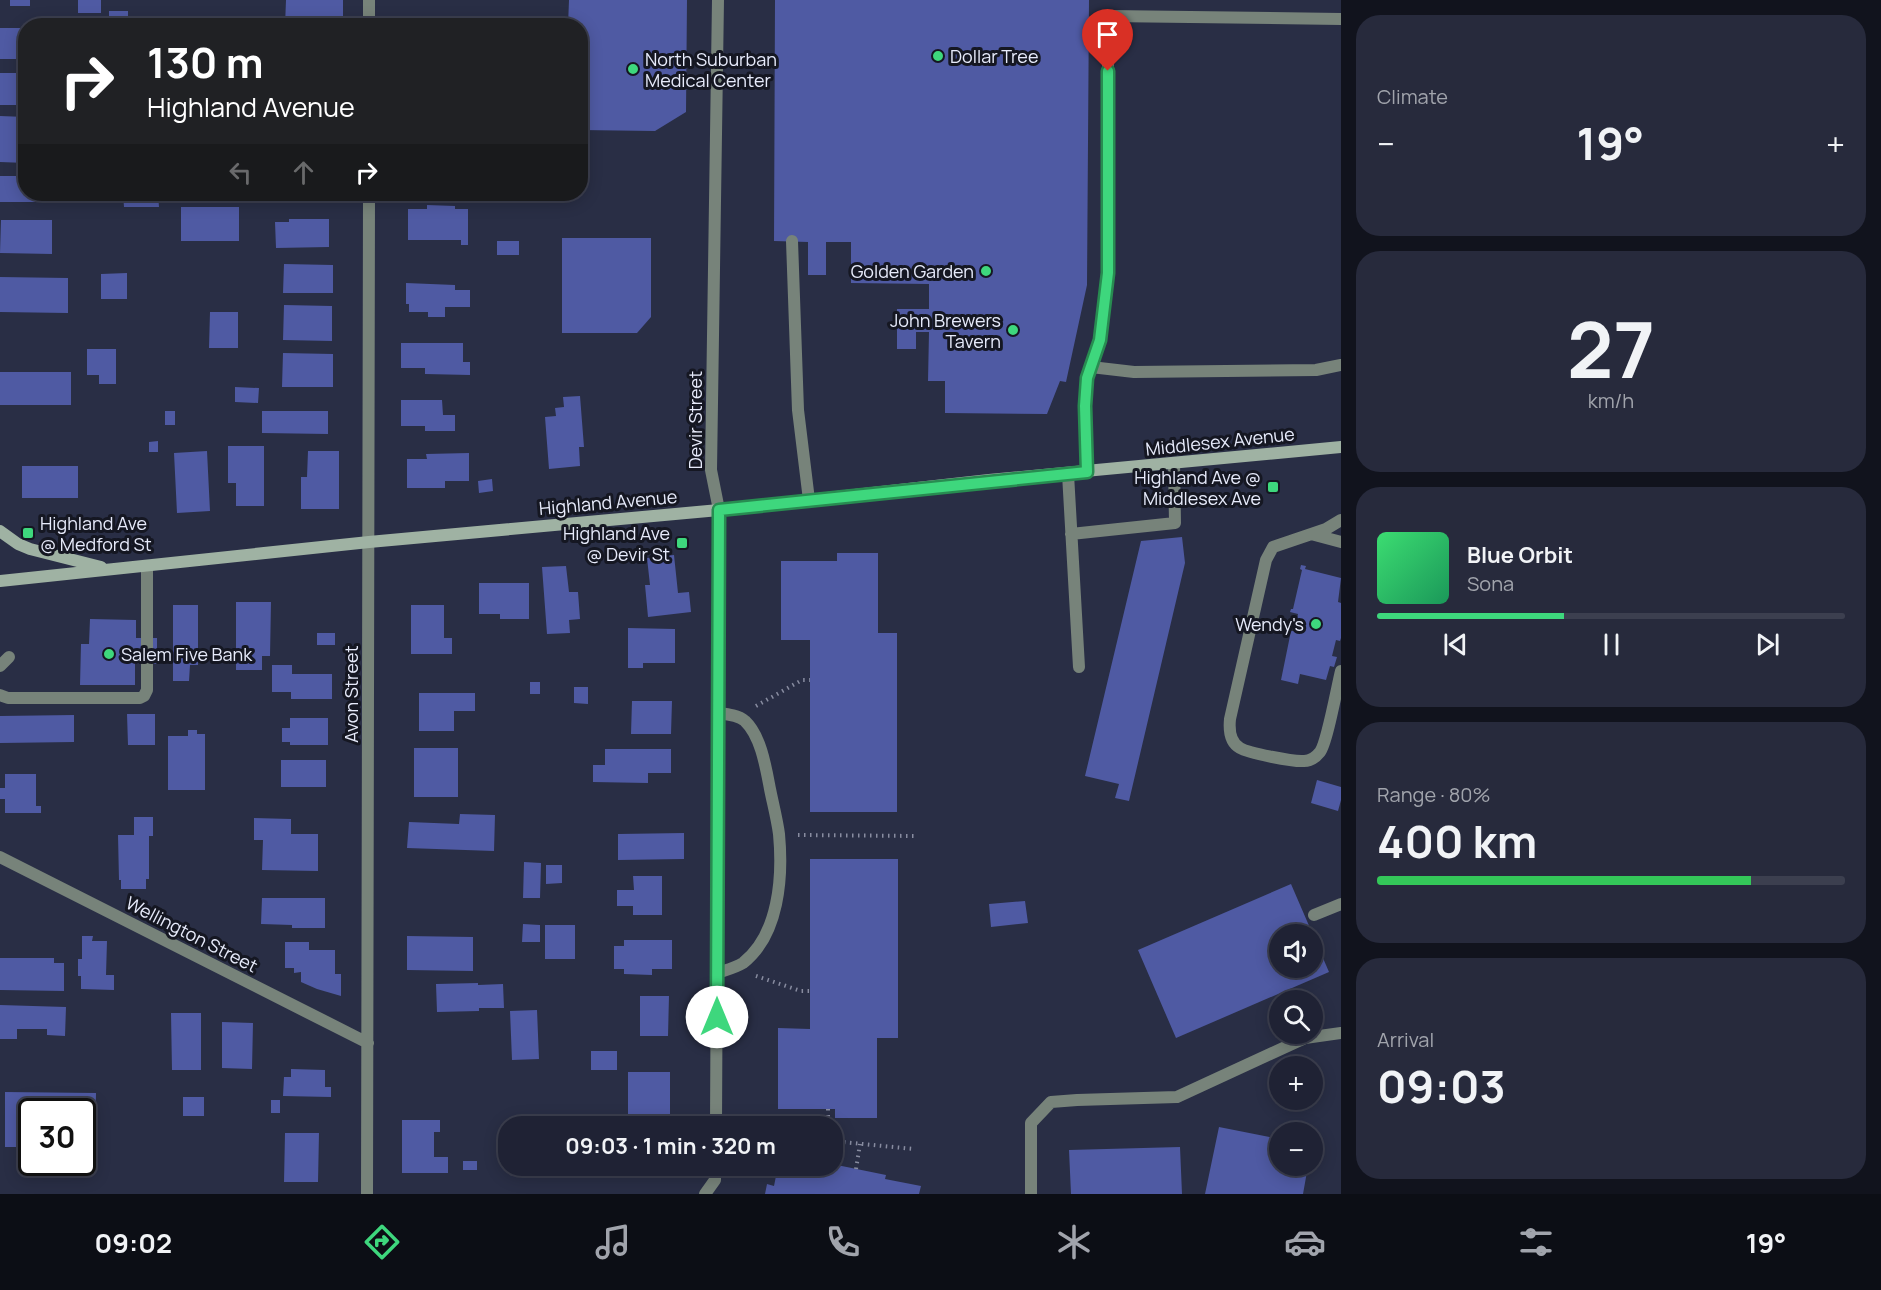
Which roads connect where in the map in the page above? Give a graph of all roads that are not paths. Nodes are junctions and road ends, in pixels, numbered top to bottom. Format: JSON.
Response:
{"nodes":[{"id":1,"x":369,"y":0,"type":"edge"},
{"id":2,"x":718,"y":0,"type":"edge"},
{"id":3,"x":369,"y":18,"type":"edge"},
{"id":4,"x":1341,"y":19,"type":"edge"},
{"id":5,"x":369,"y":201,"type":"edge"},
{"id":6,"x":792,"y":241,"type":"dead end"},
{"id":7,"x":1341,"y":365,"type":"edge"},
{"id":8,"x":1091,"y":367,"type":"junction"},
{"id":9,"x":1341,"y":447,"type":"edge"},
{"id":10,"x":1174,"y":463,"type":"junction"},
{"id":11,"x":1103,"y":470,"type":"joint"},
{"id":12,"x":1087,"y":472,"type":"junction"},
{"id":13,"x":1068,"y":474,"type":"junction"},
{"id":14,"x":809,"y":500,"type":"junction"},
{"id":15,"x":719,"y":510,"type":"junction"},
{"id":16,"x":1341,"y":520,"type":"edge"},
{"id":17,"x":0,"y":531,"type":"edge"},
{"id":18,"x":1310,"y":533,"type":"junction"},
{"id":19,"x":1071,"y":534,"type":"junction"},
{"id":20,"x":369,"y":542,"type":"junction"},
{"id":21,"x":1341,"y":542,"type":"edge"},
{"id":22,"x":147,"y":567,"type":"junction"},
{"id":23,"x":117,"y":569,"type":"junction"},
{"id":24,"x":0,"y":581,"type":"edge"},
{"id":25,"x":9,"y":657,"type":"dead end"},
{"id":26,"x":0,"y":666,"type":"edge"},
{"id":27,"x":1078,"y":667,"type":"dead end"},
{"id":28,"x":1341,"y":671,"type":"edge"},
{"id":29,"x":0,"y":694,"type":"edge"},
{"id":30,"x":718,"y":713,"type":"junction"},
{"id":31,"x":0,"y":857,"type":"edge"},
{"id":32,"x":1341,"y":904,"type":"edge"},
{"id":33,"x":1314,"y":915,"type":"dead end"},
{"id":34,"x":717,"y":973,"type":"junction"},
{"id":35,"x":1341,"y":1033,"type":"edge"},
{"id":36,"x":368,"y":1043,"type":"junction"},
{"id":37,"x":716,"y":1116,"type":"edge"},
{"id":38,"x":715,"y":1176,"type":"edge"},
{"id":39,"x":367,"y":1194,"type":"edge"},
{"id":40,"x":705,"y":1194,"type":"edge"},
{"id":41,"x":1031,"y":1194,"type":"edge"}],
"edges":[{"from":1,"to":3,"type":"street"},
{"from":2,"to":15,"type":"street","name":"Devir Street"},
{"from":4,"to":8,"type":"street"},
{"from":5,"to":20,"type":"street","name":"Avon Street"},
{"from":6,"to":14,"type":"street"},
{"from":7,"to":8,"type":"street"},
{"from":8,"to":12,"type":"street"},
{"from":9,"to":10,"type":"main road","name":"Middlesex Avenue"},
{"from":10,"to":11,"type":"main road","name":"Middlesex Avenue"},
{"from":10,"to":19,"type":"street"},
{"from":11,"to":12,"type":"main road","name":"Highland Avenue"},
{"from":12,"to":13,"type":"main road","name":"Highland Avenue"},
{"from":13,"to":14,"type":"main road","name":"Highland Avenue"},
{"from":13,"to":19,"type":"street"},
{"from":14,"to":15,"type":"main road","name":"Highland Avenue"},
{"from":15,"to":20,"type":"main road","name":"Highland Avenue"},
{"from":15,"to":30,"type":"street","name":"Devir Street"},
{"from":16,"to":18,"type":"street"},
{"from":17,"to":23,"type":"main road","name":"Highland Avenue"},
{"from":18,"to":21,"type":"street"},
{"from":18,"to":28,"type":"street"},
{"from":19,"to":27,"type":"street"},
{"from":20,"to":22,"type":"main road","name":"Highland Avenue"},
{"from":20,"to":36,"type":"street","name":"Avon Street"},
{"from":22,"to":23,"type":"main road","name":"Highland Avenue"},
{"from":22,"to":29,"type":"street"},
{"from":23,"to":24,"type":"main road","name":"Highland Avenue"},
{"from":25,"to":26,"type":"street"},
{"from":30,"to":34,"type":"street","name":"Devir Street"},
{"from":30,"to":34,"type":"street"},
{"from":31,"to":36,"type":"street","name":"Wellington Street"},
{"from":32,"to":33,"type":"street"},
{"from":34,"to":37,"type":"street","name":"Devir Street"},
{"from":35,"to":41,"type":"street"},
{"from":36,"to":39,"type":"street","name":"Avon Street"},
{"from":38,"to":40,"type":"street"}]}
